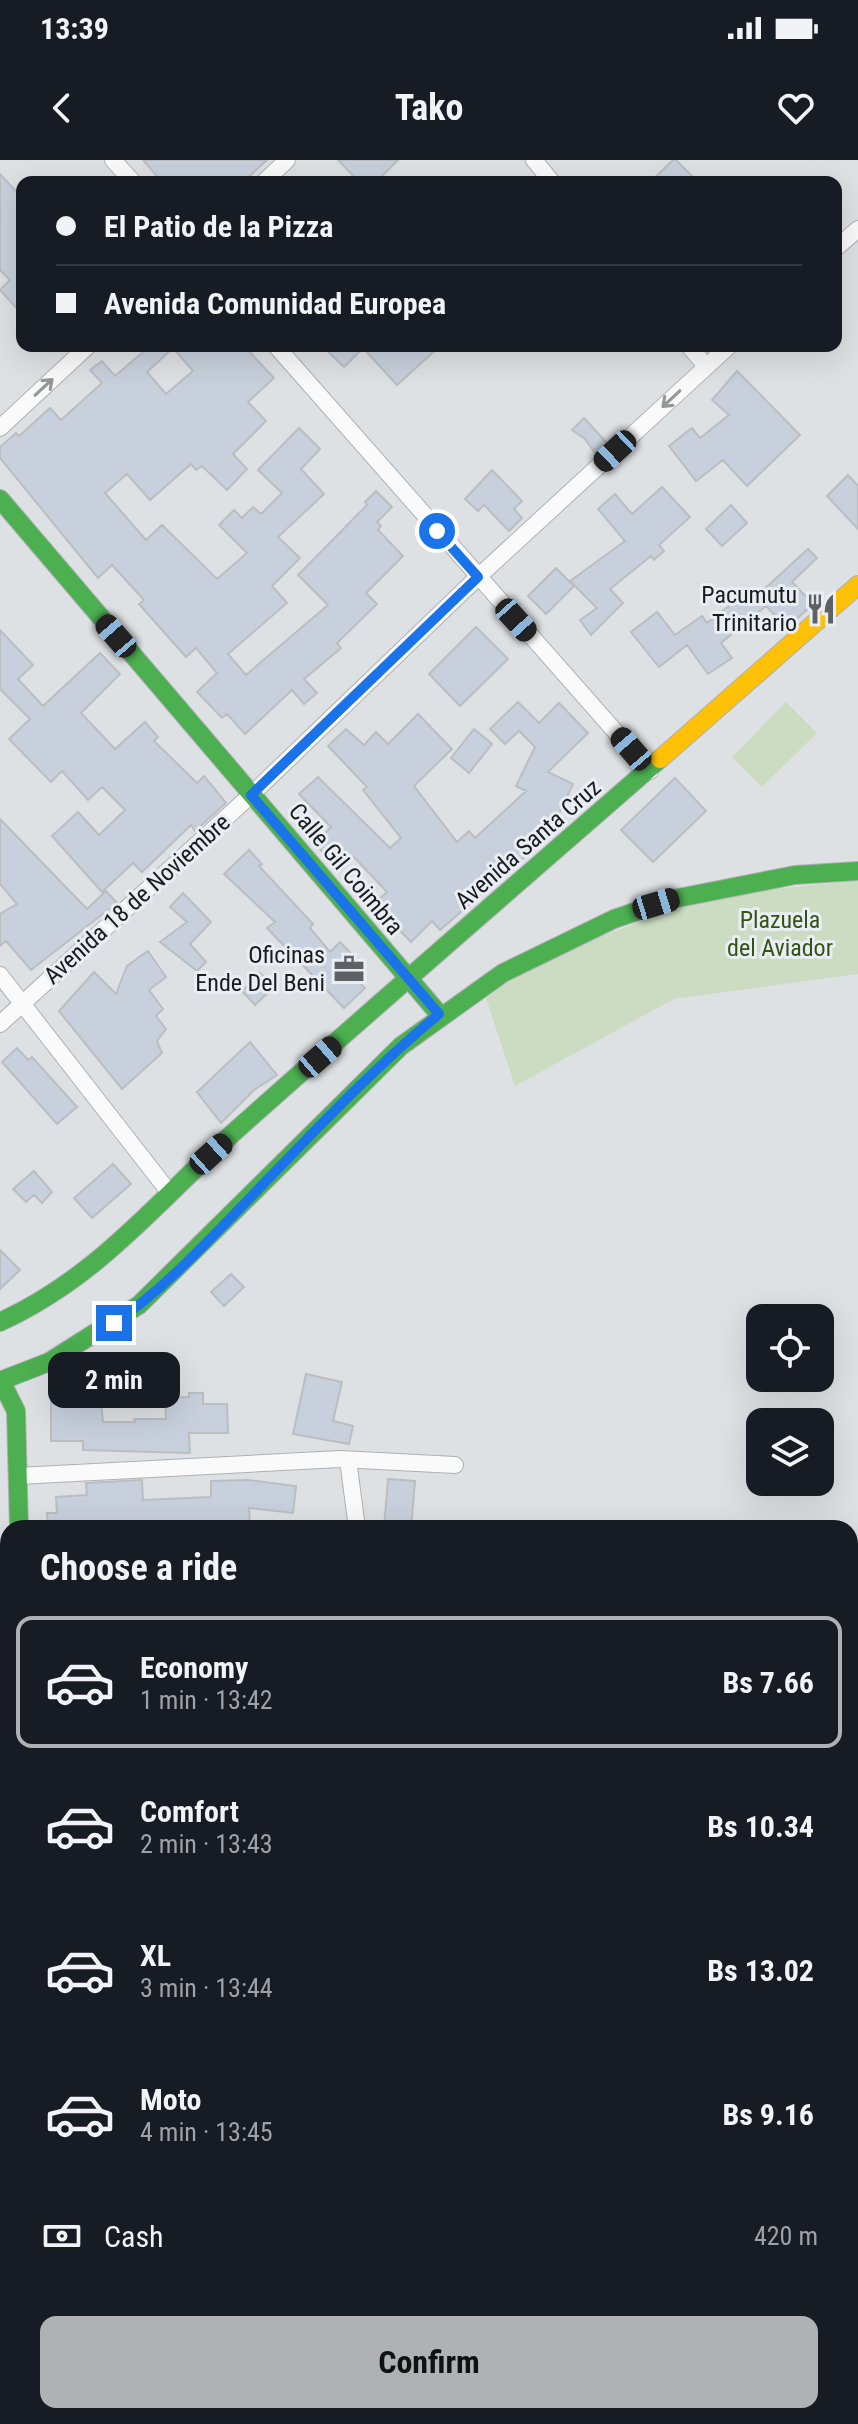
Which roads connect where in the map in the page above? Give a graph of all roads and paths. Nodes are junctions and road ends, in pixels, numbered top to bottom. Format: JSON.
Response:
{"nodes":[{"id":1,"x":113,"y":160,"type":"edge"},
{"id":2,"x":287,"y":160,"type":"edge"},
{"id":3,"x":534,"y":160,"type":"edge"},
{"id":4,"x":128,"y":176,"type":"edge"},
{"id":5,"x":270,"y":176,"type":"edge"},
{"id":6,"x":547,"y":176,"type":"edge"},
{"id":7,"x":858,"y":229,"type":"edge"},
{"id":8,"x":842,"y":243,"type":"edge"},
{"id":9,"x":82,"y":352,"type":"edge"},
{"id":10,"x":281,"y":352,"type":"edge"},
{"id":11,"x":694,"y":352,"type":"edge"},
{"id":12,"x":722,"y":352,"type":"edge"},
{"id":13,"x":706,"y":366,"type":"junction"},
{"id":14,"x":0,"y":428,"type":"edge"},
{"id":15,"x":0,"y":499,"type":"edge"},
{"id":16,"x":478,"y":577,"type":"junction"},
{"id":17,"x":858,"y":585,"type":"edge"},
{"id":18,"x":650,"y":771,"type":"junction"},
{"id":19,"x":251,"y":795,"type":"junction"},
{"id":20,"x":858,"y":871,"type":"edge"},
{"id":21,"x":0,"y":975,"type":"edge"},
{"id":22,"x":408,"y":979,"type":"junction"},
{"id":23,"x":23,"y":1003,"type":"junction"},
{"id":24,"x":439,"y":1014,"type":"junction"},
{"id":25,"x":0,"y":1024,"type":"edge"},
{"id":26,"x":169,"y":1192,"type":"junction"},
{"id":27,"x":0,"y":1322,"type":"edge"},
{"id":28,"x":0,"y":1381,"type":"edge"},
{"id":29,"x":6,"y":1406,"type":"edge"},
{"id":30,"x":348,"y":1460,"type":"junction"},
{"id":31,"x":455,"y":1465,"type":"dead end"},
{"id":32,"x":18,"y":1476,"type":"junction"},
{"id":33,"x":19,"y":1520,"type":"edge"},
{"id":34,"x":356,"y":1520,"type":"edge"}],
"edges":[{"from":1,"to":4,"type":"street"},
{"from":2,"to":5,"type":"street"},
{"from":3,"to":6,"type":"street"},
{"from":7,"to":8,"type":"street"},
{"from":14,"to":9,"type":"street","one_way":true},
{"from":10,"to":16,"type":"street"},
{"from":11,"to":13,"type":"street"},
{"from":12,"to":13,"type":"street","name":"Avenida 18 de Noviembre"},
{"from":13,"to":16,"type":"street","name":"Avenida 18 de Noviembre","one_way":true},
{"from":15,"to":19,"type":"main road","name":"Calle Gil Coimbra"},
{"from":16,"to":18,"type":"street"},
{"from":16,"to":19,"type":"street","name":"Avenida 18 de Noviembre"},
{"from":17,"to":18,"type":"main road","name":"Avenida Santa Cruz"},
{"from":18,"to":22,"type":"main road","name":"Avenida Santa Cruz"},
{"from":19,"to":22,"type":"main road","name":"Calle Gil Coimbra"},
{"from":19,"to":23,"type":"street","name":"Avenida 18 de Noviembre"},
{"from":20,"to":24,"type":"main road"},
{"from":21,"to":23,"type":"street"},
{"from":22,"to":24,"type":"main road","name":"Calle Gil Coimbra"},
{"from":22,"to":26,"type":"main road","name":"Avenida Santa Cruz"},
{"from":23,"to":25,"type":"street","name":"Avenida 18 de Noviembre"},
{"from":23,"to":26,"type":"street"},
{"from":24,"to":28,"type":"main road"},
{"from":26,"to":27,"type":"main road","name":"Avenida Santa Cruz"},
{"from":28,"to":29,"type":"main road"},
{"from":29,"to":32,"type":"main road"},
{"from":30,"to":31,"type":"street"},
{"from":30,"to":32,"type":"street"},
{"from":30,"to":34,"type":"street"},
{"from":32,"to":33,"type":"main road"}]}
